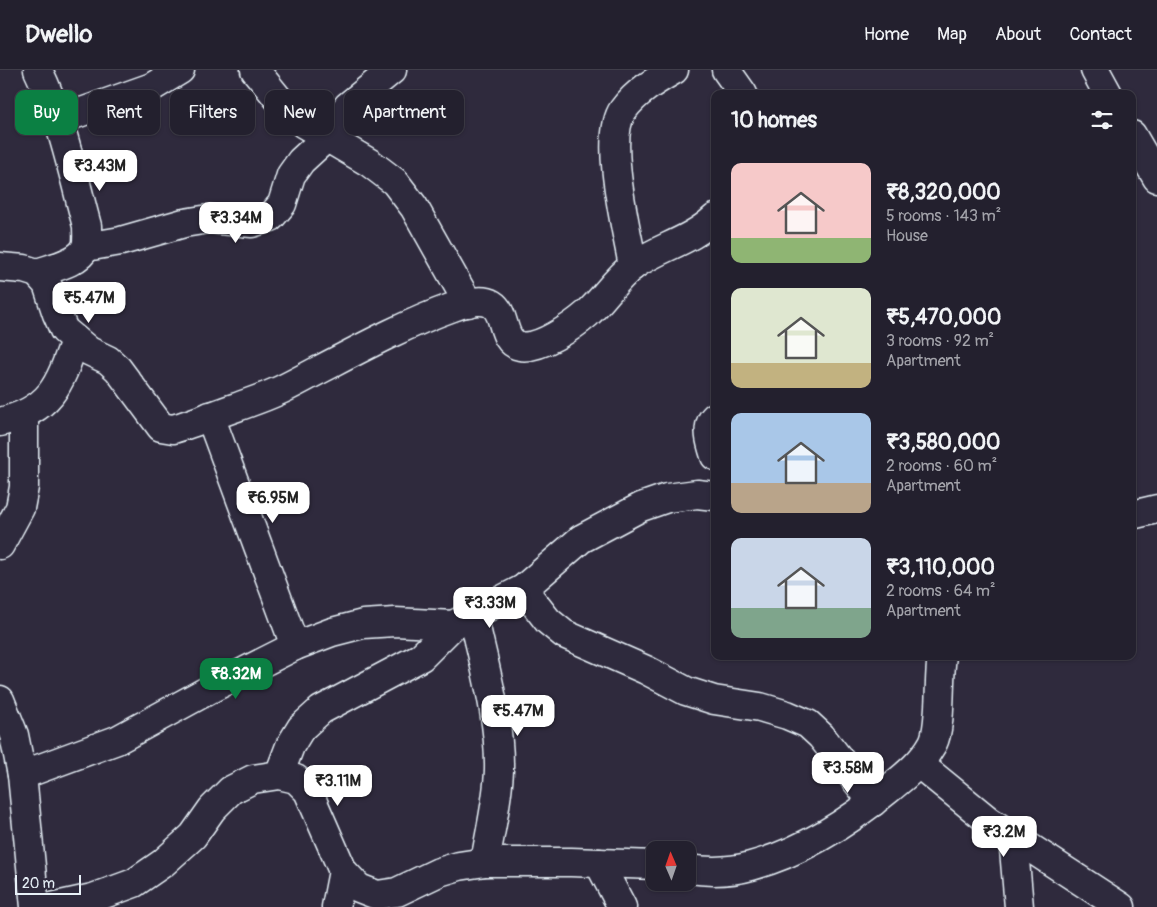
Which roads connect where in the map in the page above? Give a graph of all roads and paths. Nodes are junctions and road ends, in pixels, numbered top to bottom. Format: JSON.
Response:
{"nodes":[{"id":1,"x":38,"y":70,"type":"edge"},
{"id":2,"x":180,"y":70,"type":"edge"},
{"id":3,"x":255,"y":70,"type":"edge"},
{"id":4,"x":392,"y":70,"type":"edge"},
{"id":5,"x":674,"y":70,"type":"edge"},
{"id":6,"x":726,"y":70,"type":"edge"},
{"id":7,"x":1095,"y":70,"type":"edge"},
{"id":8,"x":48,"y":90,"type":"edge"},
{"id":9,"x":739,"y":90,"type":"edge"},
{"id":10,"x":1106,"y":90,"type":"edge"},
{"id":11,"x":78,"y":113,"type":"edge"},
{"id":12,"x":63,"y":135,"type":"edge"},
{"id":13,"x":326,"y":138,"type":"junction"},
{"id":14,"x":1136,"y":143,"type":"edge"},
{"id":15,"x":1150,"y":171,"type":"edge"},
{"id":16,"x":711,"y":221,"type":"edge"},
{"id":17,"x":86,"y":247,"type":"junction"},
{"id":18,"x":633,"y":266,"type":"junction"},
{"id":19,"x":0,"y":267,"type":"edge"},
{"id":20,"x":37,"y":273,"type":"junction"},
{"id":21,"x":468,"y":302,"type":"junction"},
{"id":22,"x":76,"y":340,"type":"junction"},
{"id":23,"x":210,"y":416,"type":"junction"},
{"id":24,"x":12,"y":419,"type":"edge"},
{"id":25,"x":711,"y":426,"type":"edge"},
{"id":26,"x":711,"y":446,"type":"edge"},
{"id":27,"x":711,"y":496,"type":"edge"},
{"id":28,"x":1157,"y":509,"type":"edge"},
{"id":29,"x":1136,"y":513,"type":"edge"},
{"id":30,"x":0,"y":545,"type":"edge"},
{"id":31,"x":523,"y":589,"type":"junction"},
{"id":32,"x":463,"y":620,"type":"junction"},
{"id":33,"x":296,"y":646,"type":"junction"},
{"id":34,"x":942,"y":660,"type":"edge"},
{"id":35,"x":0,"y":700,"type":"edge"},
{"id":36,"x":920,"y":764,"type":"junction"},
{"id":37,"x":22,"y":775,"type":"junction"},
{"id":38,"x":279,"y":775,"type":"junction"},
{"id":39,"x":872,"y":802,"type":"junction"},
{"id":40,"x":1013,"y":838,"type":"junction"},
{"id":41,"x":485,"y":862,"type":"junction"},
{"id":42,"x":599,"y":863,"type":"junction"},
{"id":43,"x":646,"y":865,"type":"edge"},
{"id":44,"x":696,"y":870,"type":"edge"},
{"id":45,"x":343,"y":871,"type":"junction"},
{"id":46,"x":35,"y":907,"type":"edge"},
{"id":47,"x":52,"y":907,"type":"edge"},
{"id":48,"x":336,"y":907,"type":"edge"},
{"id":49,"x":622,"y":907,"type":"edge"},
{"id":50,"x":1019,"y":907,"type":"edge"},
{"id":51,"x":1121,"y":907,"type":"edge"}],
"edges":[{"from":1,"to":8,"type":"street"},
{"from":2,"to":11,"type":"street"},
{"from":3,"to":13,"type":"street"},
{"from":4,"to":13,"type":"street"},
{"from":5,"to":18,"type":"street"},
{"from":6,"to":9,"type":"street"},
{"from":7,"to":10,"type":"street"},
{"from":12,"to":17,"type":"street"},
{"from":13,"to":17,"type":"street"},
{"from":13,"to":21,"type":"street"},
{"from":14,"to":15,"type":"street"},
{"from":16,"to":18,"type":"street"},
{"from":17,"to":20,"type":"street"},
{"from":18,"to":21,"type":"street"},
{"from":19,"to":20,"type":"street"},
{"from":20,"to":22,"type":"street"},
{"from":21,"to":23,"type":"street"},
{"from":22,"to":23,"type":"street"},
{"from":22,"to":24,"type":"street"},
{"from":23,"to":33,"type":"street"},
{"from":24,"to":30,"type":"street"},
{"from":25,"to":26,"type":"street"},
{"from":27,"to":31,"type":"street"},
{"from":28,"to":29,"type":"street"},
{"from":31,"to":32,"type":"street"},
{"from":31,"to":39,"type":"street"},
{"from":32,"to":33,"type":"street"},
{"from":32,"to":38,"type":"street"},
{"from":32,"to":41,"type":"street"},
{"from":33,"to":37,"type":"street"},
{"from":34,"to":36,"type":"street"},
{"from":35,"to":37,"type":"street"},
{"from":36,"to":39,"type":"street"},
{"from":36,"to":40,"type":"street"},
{"from":37,"to":46,"type":"street"},
{"from":38,"to":45,"type":"street"},
{"from":38,"to":47,"type":"street"},
{"from":39,"to":44,"type":"street"},
{"from":40,"to":50,"type":"street"},
{"from":40,"to":51,"type":"street"},
{"from":41,"to":42,"type":"street"},
{"from":41,"to":45,"type":"street"},
{"from":42,"to":43,"type":"street"},
{"from":42,"to":49,"type":"street"},
{"from":45,"to":48,"type":"street"}]}
